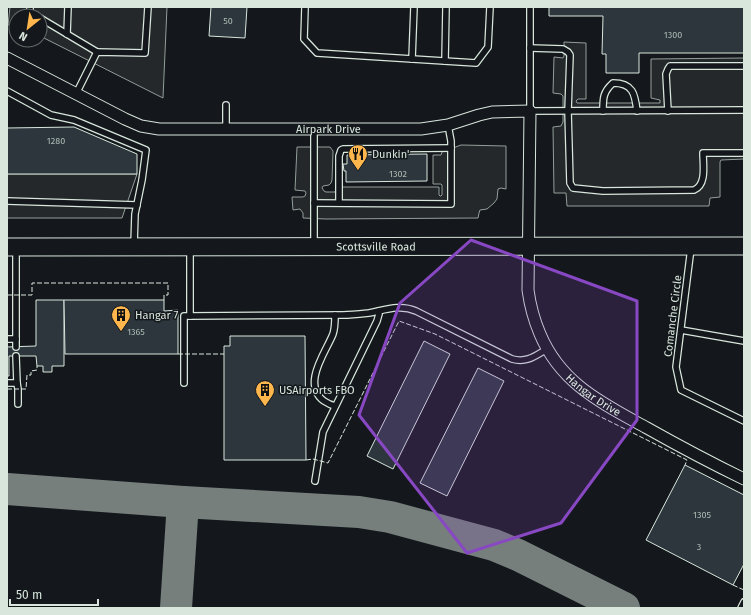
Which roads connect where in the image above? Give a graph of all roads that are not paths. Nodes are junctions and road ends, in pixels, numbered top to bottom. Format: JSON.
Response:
{"nodes":[{"id":1,"x":68,"y":7,"type":"edge"},
{"id":2,"x":148,"y":7,"type":"edge"},
{"id":3,"x":305,"y":7,"type":"edge"},
{"id":4,"x":414,"y":7,"type":"edge"},
{"id":5,"x":446,"y":7,"type":"edge"},
{"id":6,"x":490,"y":7,"type":"edge"},
{"id":7,"x":530,"y":7,"type":"edge"},
{"id":8,"x":48,"y":23,"type":"edge"},
{"id":9,"x":67,"y":34,"type":"junction"},
{"id":10,"x":530,"y":48,"type":"junction"},
{"id":11,"x":97,"y":52,"type":"junction"},
{"id":12,"x":7,"y":58,"type":"edge"},
{"id":13,"x":412,"y":59,"type":"junction"},
{"id":14,"x":445,"y":60,"type":"junction"},
{"id":15,"x":744,"y":66,"type":"edge"},
{"id":16,"x":7,"y":91,"type":"edge"},
{"id":17,"x":76,"y":94,"type":"junction"},
{"id":18,"x":226,"y":105,"type":"dead end"},
{"id":19,"x":668,"y":110,"type":"junction"},
{"id":20,"x":744,"y":110,"type":"edge"},
{"id":21,"x":568,"y":111,"type":"junction"},
{"id":22,"x":603,"y":111,"type":"junction"},
{"id":23,"x":637,"y":111,"type":"junction"},
{"id":24,"x":530,"y":112,"type":"junction"},
{"id":25,"x":448,"y":125,"type":"junction"},
{"id":26,"x":226,"y":129,"type":"junction"},
{"id":27,"x":314,"y":129,"type":"junction"},
{"id":28,"x":452,"y":148,"type":"junction"},
{"id":29,"x":744,"y":153,"type":"edge"},
{"id":30,"x":7,"y":201,"type":"edge"},
{"id":31,"x":314,"y":203,"type":"junction"},
{"id":32,"x":339,"y":203,"type":"junction"},
{"id":33,"x":137,"y":205,"type":"junction"},
{"id":34,"x":529,"y":246,"type":"junction"},
{"id":35,"x":691,"y":246,"type":"junction"},
{"id":36,"x":744,"y":246,"type":"edge"},
{"id":37,"x":12,"y":247,"type":"edge"},
{"id":38,"x":134,"y":247,"type":"junction"},
{"id":39,"x":190,"y":247,"type":"junction"},
{"id":40,"x":314,"y":247,"type":"junction"},
{"id":41,"x":379,"y":311,"type":"junction"},
{"id":42,"x":190,"y":316,"type":"junction"},
{"id":43,"x":335,"y":316,"type":"junction"},
{"id":44,"x":681,"y":330,"type":"junction"},
{"id":45,"x":7,"y":339,"type":"edge"},
{"id":46,"x":16,"y":339,"type":"junction"},
{"id":47,"x":744,"y":341,"type":"edge"},
{"id":48,"x":16,"y":346,"type":"dead end"},
{"id":49,"x":547,"y":349,"type":"junction"},
{"id":50,"x":16,"y":356,"type":"dead end"},
{"id":51,"x":7,"y":383,"type":"edge"},
{"id":52,"x":17,"y":383,"type":"junction"},
{"id":53,"x":184,"y":383,"type":"dead end"},
{"id":54,"x":18,"y":404,"type":"dead end"},
{"id":55,"x":335,"y":406,"type":"junction"},
{"id":56,"x":744,"y":421,"type":"edge"},
{"id":57,"x":744,"y":479,"type":"edge"},
{"id":58,"x":315,"y":481,"type":"dead end"},
{"id":59,"x":744,"y":602,"type":"edge"},
{"id":60,"x":741,"y":608,"type":"edge"}],
"edges":[{"from":1,"to":9,"type":"lane"},
{"from":2,"to":11,"type":"lane"},
{"from":3,"to":13,"type":"lane"},
{"from":4,"to":13,"type":"lane"},
{"from":5,"to":14,"type":"lane"},
{"from":6,"to":14,"type":"lane"},
{"from":7,"to":10,"type":"lane"},
{"from":8,"to":9,"type":"lane"},
{"from":9,"to":11,"type":"lane"},
{"from":10,"to":21,"type":"lane"},
{"from":10,"to":24,"type":"lane"},
{"from":11,"to":17,"type":"lane"},
{"from":12,"to":17,"type":"street","name":"Airpark Drive"},
{"from":13,"to":14,"type":"lane"},
{"from":15,"to":19,"type":"lane"},
{"from":16,"to":33,"type":"lane"},
{"from":17,"to":26,"type":"street","name":"Airpark Drive"},
{"from":18,"to":26,"type":"lane"},
{"from":19,"to":20,"type":"lane"},
{"from":19,"to":23,"type":"lane"},
{"from":21,"to":22,"type":"lane"},
{"from":21,"to":24,"type":"lane"},
{"from":21,"to":29,"type":"lane"},
{"from":22,"to":23,"type":"lane"},
{"from":22,"to":23,"type":"lane"},
{"from":24,"to":25,"type":"street","name":"Airpark Drive"},
{"from":24,"to":34,"type":"street"},
{"from":25,"to":27,"type":"street","name":"Airpark Drive"},
{"from":25,"to":28,"type":"lane"},
{"from":26,"to":27,"type":"street","name":"Airpark Drive"},
{"from":27,"to":31,"type":"lane"},
{"from":28,"to":32,"type":"lane"},
{"from":28,"to":32,"type":"lane"},
{"from":30,"to":33,"type":"lane"},
{"from":31,"to":32,"type":"lane"},
{"from":31,"to":40,"type":"lane"},
{"from":33,"to":38,"type":"lane"},
{"from":34,"to":35,"type":"main road","name":"Scottsville Road"},
{"from":34,"to":40,"type":"main road","name":"Scottsville Road"},
{"from":34,"to":49,"type":"street","name":"Hangar Drive"},
{"from":35,"to":36,"type":"main road","name":"Scottsville Road"},
{"from":35,"to":44,"type":"lane","name":"Comanche Circle"},
{"from":37,"to":38,"type":"main road","name":"Scottsville Road"},
{"from":37,"to":46,"type":"lane"},
{"from":38,"to":39,"type":"main road","name":"Scottsville Road"},
{"from":39,"to":40,"type":"main road","name":"Scottsville Road"},
{"from":39,"to":42,"type":"lane"},
{"from":41,"to":43,"type":"lane"},
{"from":41,"to":49,"type":"lane"},
{"from":41,"to":55,"type":"lane"},
{"from":42,"to":43,"type":"lane"},
{"from":42,"to":53,"type":"lane"},
{"from":43,"to":55,"type":"lane"},
{"from":44,"to":47,"type":"lane"},
{"from":44,"to":56,"type":"lane","name":"Comanche Circle"},
{"from":45,"to":46,"type":"lane"},
{"from":46,"to":48,"type":"lane"},
{"from":49,"to":57,"type":"street","name":"Hangar Drive"},
{"from":50,"to":52,"type":"lane"},
{"from":51,"to":52,"type":"lane"},
{"from":52,"to":54,"type":"lane"},
{"from":55,"to":58,"type":"lane"},
{"from":59,"to":60,"type":"lane"}]}
